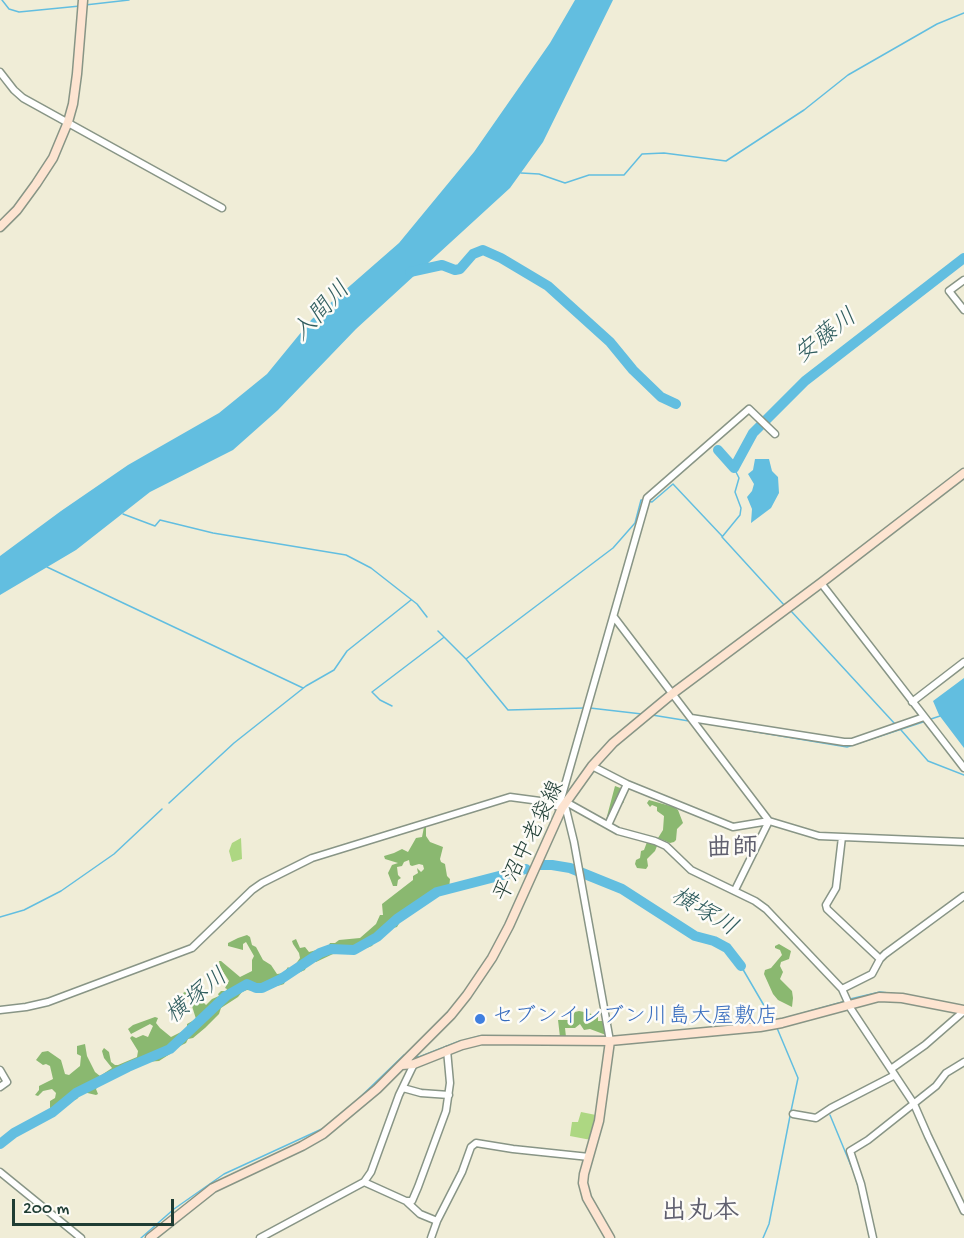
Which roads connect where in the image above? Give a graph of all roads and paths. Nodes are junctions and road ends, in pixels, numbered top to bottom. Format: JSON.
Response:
{"nodes":[{"id":1,"x":82,"y":0,"type":"edge"},
{"id":2,"x":0,"y":72,"type":"edge"},
{"id":3,"x":68,"y":122,"type":"junction"},
{"id":4,"x":222,"y":208,"type":"dead end"},
{"id":5,"x":0,"y":227,"type":"edge"},
{"id":6,"x":964,"y":280,"type":"edge"},
{"id":7,"x":964,"y":310,"type":"edge"},
{"id":8,"x":775,"y":434,"type":"dead end"},
{"id":9,"x":964,"y":473,"type":"edge"},
{"id":10,"x":821,"y":583,"type":"junction"},
{"id":11,"x":614,"y":617,"type":"junction"},
{"id":12,"x":964,"y":662,"type":"edge"},
{"id":13,"x":672,"y":694,"type":"junction"},
{"id":14,"x":912,"y":702,"type":"junction"},
{"id":15,"x":924,"y":717,"type":"junction"},
{"id":16,"x":690,"y":718,"type":"junction"},
{"id":17,"x":592,"y":766,"type":"junction"},
{"id":18,"x":964,"y":768,"type":"edge"},
{"id":19,"x":627,"y":784,"type":"junction"},
{"id":20,"x":563,"y":805,"type":"junction"},
{"id":21,"x":769,"y":821,"type":"junction"},
{"id":22,"x":608,"y":825,"type":"junction"},
{"id":23,"x":842,"y":837,"type":"junction"},
{"id":24,"x":964,"y":842,"type":"edge"},
{"id":25,"x":735,"y":890,"type":"junction"},
{"id":26,"x":964,"y":896,"type":"edge"},
{"id":27,"x":880,"y":958,"type":"junction"},
{"id":28,"x":842,"y":989,"type":"junction"},
{"id":29,"x":849,"y":1004,"type":"junction"},
{"id":30,"x":0,"y":1010,"type":"edge"},
{"id":31,"x":964,"y":1010,"type":"edge"},
{"id":32,"x":609,"y":1041,"type":"junction"},
{"id":33,"x":447,"y":1050,"type":"junction"},
{"id":34,"x":964,"y":1062,"type":"edge"},
{"id":35,"x":414,"y":1064,"type":"junction"},
{"id":36,"x":402,"y":1065,"type":"junction"},
{"id":37,"x":0,"y":1070,"type":"edge"},
{"id":38,"x":893,"y":1072,"type":"junction"},
{"id":39,"x":0,"y":1087,"type":"edge"},
{"id":40,"x":402,"y":1088,"type":"junction"},
{"id":41,"x":449,"y":1095,"type":"junction"},
{"id":42,"x":914,"y":1104,"type":"junction"},
{"id":43,"x":793,"y":1113,"type":"dead end"},
{"id":44,"x":589,"y":1157,"type":"junction"},
{"id":45,"x":0,"y":1172,"type":"edge"},
{"id":46,"x":364,"y":1182,"type":"junction"},
{"id":47,"x":406,"y":1201,"type":"junction"},
{"id":48,"x":964,"y":1211,"type":"edge"},
{"id":49,"x":437,"y":1221,"type":"junction"},
{"id":50,"x":81,"y":1238,"type":"edge"},
{"id":51,"x":150,"y":1238,"type":"edge"},
{"id":52,"x":260,"y":1238,"type":"edge"},
{"id":53,"x":431,"y":1238,"type":"edge"},
{"id":54,"x":610,"y":1238,"type":"edge"},
{"id":55,"x":873,"y":1238,"type":"edge"}],
"edges":[{"from":1,"to":3,"type":"main road"},
{"from":2,"to":3,"type":"street"},
{"from":3,"to":4,"type":"street"},
{"from":3,"to":5,"type":"main road"},
{"from":6,"to":7,"type":"street"},
{"from":8,"to":11,"type":"street"},
{"from":9,"to":10,"type":"main road","name":"平沼中老袋線"},
{"from":10,"to":13,"type":"main road","name":"平沼中老袋線"},
{"from":10,"to":14,"type":"street"},
{"from":11,"to":13,"type":"street"},
{"from":11,"to":20,"type":"street"},
{"from":12,"to":14,"type":"street"},
{"from":13,"to":16,"type":"street"},
{"from":13,"to":17,"type":"main road","name":"平沼中老袋線"},
{"from":14,"to":15,"type":"street"},
{"from":15,"to":16,"type":"street"},
{"from":15,"to":18,"type":"street"},
{"from":16,"to":21,"type":"street"},
{"from":17,"to":19,"type":"street"},
{"from":17,"to":20,"type":"main road","name":"平沼中老袋線"},
{"from":19,"to":21,"type":"street"},
{"from":19,"to":22,"type":"street"},
{"from":20,"to":22,"type":"street"},
{"from":20,"to":30,"type":"street"},
{"from":20,"to":32,"type":"street"},
{"from":20,"to":36,"type":"main road","name":"平沼中老袋線"},
{"from":21,"to":23,"type":"street"},
{"from":21,"to":25,"type":"street"},
{"from":22,"to":25,"type":"street"},
{"from":23,"to":24,"type":"street"},
{"from":23,"to":27,"type":"street"},
{"from":25,"to":28,"type":"street"},
{"from":26,"to":27,"type":"street"},
{"from":27,"to":28,"type":"street"},
{"from":28,"to":29,"type":"street"},
{"from":29,"to":31,"type":"main road"},
{"from":29,"to":32,"type":"main road"},
{"from":29,"to":38,"type":"street"},
{"from":31,"to":38,"type":"street"},
{"from":32,"to":33,"type":"main road"},
{"from":32,"to":44,"type":"main road"},
{"from":33,"to":35,"type":"main road"},
{"from":33,"to":41,"type":"street"},
{"from":34,"to":42,"type":"street"},
{"from":35,"to":36,"type":"main road"},
{"from":35,"to":40,"type":"street"},
{"from":36,"to":51,"type":"main road","name":"平沼中老袋線"},
{"from":37,"to":39,"type":"street"},
{"from":38,"to":42,"type":"street"},
{"from":38,"to":43,"type":"street"},
{"from":40,"to":41,"type":"street"},
{"from":40,"to":46,"type":"street"},
{"from":41,"to":47,"type":"street"},
{"from":42,"to":48,"type":"street"},
{"from":42,"to":55,"type":"street"},
{"from":44,"to":49,"type":"street"},
{"from":44,"to":54,"type":"main road"},
{"from":45,"to":50,"type":"street"},
{"from":46,"to":47,"type":"street"},
{"from":46,"to":52,"type":"street"},
{"from":47,"to":49,"type":"street"},
{"from":49,"to":53,"type":"street"}]}
